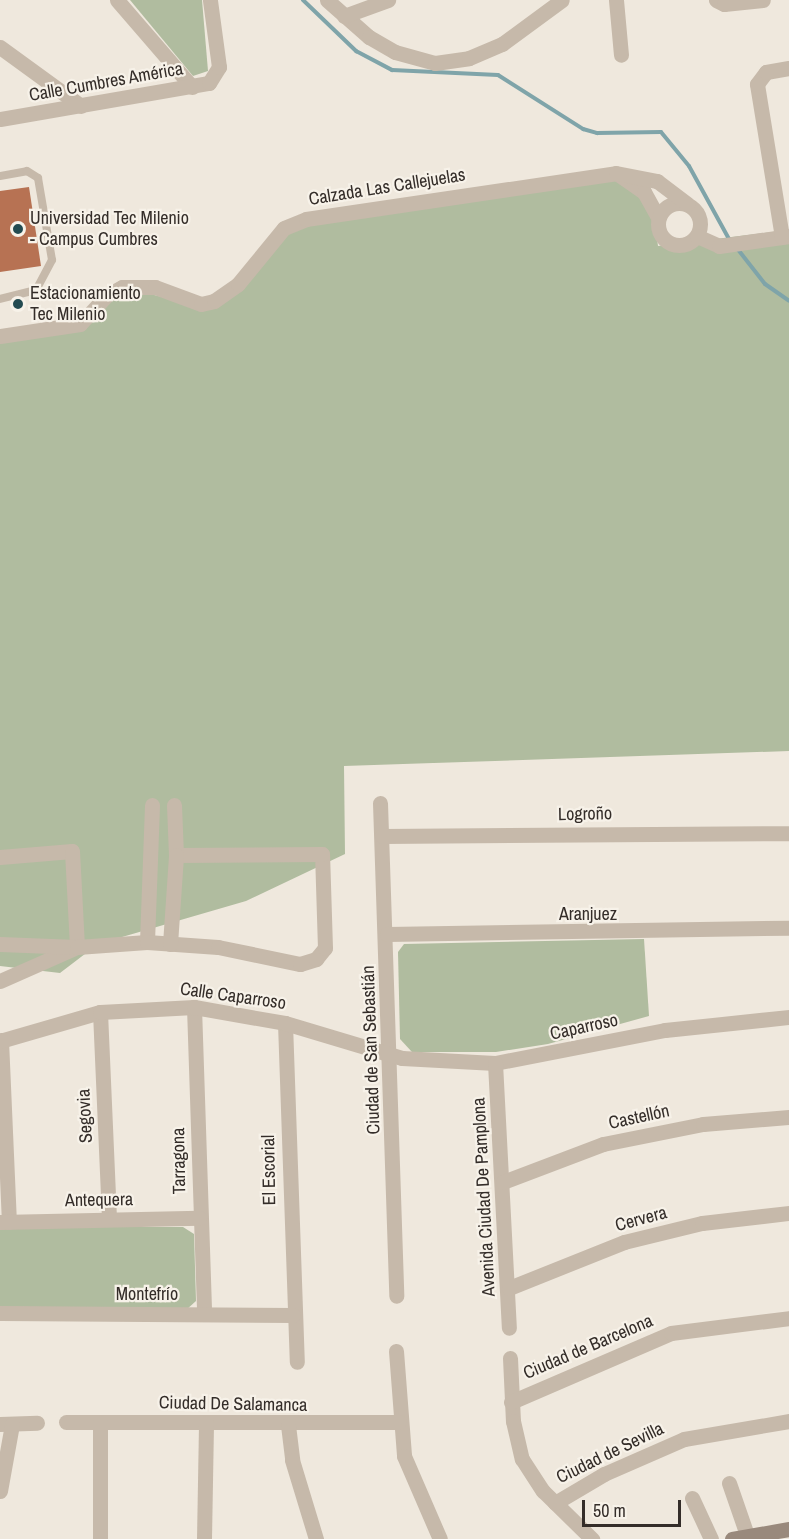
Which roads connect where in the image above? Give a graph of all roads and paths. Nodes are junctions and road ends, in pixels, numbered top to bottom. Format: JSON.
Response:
{"nodes":[{"id":1,"x":117,"y":0,"type":"edge"},
{"id":2,"x":210,"y":0,"type":"edge"},
{"id":3,"x":327,"y":0,"type":"edge"},
{"id":4,"x":388,"y":0,"type":"edge"},
{"id":5,"x":562,"y":0,"type":"edge"},
{"id":6,"x":616,"y":0,"type":"edge"},
{"id":7,"x":716,"y":0,"type":"edge"},
{"id":8,"x":763,"y":0,"type":"edge"},
{"id":9,"x":344,"y":16,"type":"junction"},
{"id":10,"x":0,"y":47,"type":"edge"},
{"id":11,"x":621,"y":55,"type":"dead end"},
{"id":12,"x":789,"y":68,"type":"edge"},
{"id":13,"x":192,"y":87,"type":"junction"},
{"id":14,"x":81,"y":106,"type":"junction"},
{"id":15,"x":0,"y":119,"type":"edge"},
{"id":16,"x":616,"y":173,"type":"junction"},
{"id":17,"x":0,"y":176,"type":"edge"},
{"id":18,"x":687,"y":204,"type":"junction"},
{"id":19,"x":658,"y":217,"type":"junction"},
{"id":20,"x":697,"y":236,"type":"junction"},
{"id":21,"x":786,"y":237,"type":"edge"},
{"id":22,"x":0,"y":299,"type":"edge"},
{"id":23,"x":0,"y":336,"type":"edge"},
{"id":24,"x":380,"y":803,"type":"dead end"},
{"id":25,"x":153,"y":804,"type":"dead end"},
{"id":26,"x":174,"y":805,"type":"dead end"},
{"id":27,"x":789,"y":833,"type":"edge"},
{"id":28,"x":382,"y":836,"type":"junction"},
{"id":29,"x":176,"y":855,"type":"junction"},
{"id":30,"x":0,"y":857,"type":"edge"},
{"id":31,"x":789,"y":928,"type":"edge"},
{"id":32,"x":387,"y":934,"type":"junction"},
{"id":33,"x":147,"y":942,"type":"junction"},
{"id":34,"x":0,"y":944,"type":"edge"},
{"id":35,"x":170,"y":944,"type":"junction"},
{"id":36,"x":77,"y":947,"type":"junction"},
{"id":37,"x":0,"y":981,"type":"edge"},
{"id":38,"x":194,"y":1007,"type":"junction"},
{"id":39,"x":100,"y":1012,"type":"junction"},
{"id":40,"x":789,"y":1017,"type":"edge"},
{"id":41,"x":285,"y":1023,"type":"junction"},
{"id":42,"x":1,"y":1041,"type":"edge"},
{"id":43,"x":387,"y":1055,"type":"junction"},
{"id":44,"x":495,"y":1063,"type":"junction"},
{"id":45,"x":789,"y":1117,"type":"edge"},
{"id":46,"x":789,"y":1130,"type":"edge"},
{"id":47,"x":503,"y":1182,"type":"junction"},
{"id":48,"x":789,"y":1213,"type":"edge"},
{"id":49,"x":199,"y":1218,"type":"junction"},
{"id":50,"x":109,"y":1219,"type":"junction"},
{"id":51,"x":4,"y":1222,"type":"edge"},
{"id":52,"x":509,"y":1288,"type":"junction"},
{"id":53,"x":396,"y":1296,"type":"dead end"},
{"id":54,"x":0,"y":1313,"type":"edge"},
{"id":55,"x":204,"y":1314,"type":"junction"},
{"id":56,"x":294,"y":1315,"type":"junction"},
{"id":57,"x":789,"y":1318,"type":"edge"},
{"id":58,"x":509,"y":1328,"type":"dead end"},
{"id":59,"x":396,"y":1351,"type":"dead end"},
{"id":60,"x":510,"y":1358,"type":"dead end"},
{"id":61,"x":297,"y":1362,"type":"dead end"},
{"id":62,"x":512,"y":1402,"type":"junction"},
{"id":63,"x":789,"y":1421,"type":"edge"},
{"id":64,"x":66,"y":1422,"type":"dead end"},
{"id":65,"x":399,"y":1422,"type":"junction"},
{"id":66,"x":37,"y":1423,"type":"dead end"},
{"id":67,"x":100,"y":1423,"type":"junction"},
{"id":68,"x":206,"y":1423,"type":"junction"},
{"id":69,"x":6,"y":1424,"type":"edge"},
{"id":70,"x":288,"y":1425,"type":"junction"},
{"id":71,"x":729,"y":1483,"type":"dead end"},
{"id":72,"x":0,"y":1491,"type":"edge"},
{"id":73,"x":692,"y":1498,"type":"dead end"},
{"id":74,"x":555,"y":1503,"type":"junction"},
{"id":75,"x":789,"y":1529,"type":"edge"},
{"id":76,"x":739,"y":1537,"type":"edge"},
{"id":77,"x":100,"y":1539,"type":"edge"},
{"id":78,"x":204,"y":1539,"type":"edge"},
{"id":79,"x":316,"y":1539,"type":"edge"},
{"id":80,"x":440,"y":1539,"type":"edge"},
{"id":81,"x":592,"y":1539,"type":"edge"},
{"id":82,"x":711,"y":1539,"type":"edge"}],
"edges":[{"from":1,"to":13,"type":"street"},
{"from":2,"to":13,"type":"street","name":"Calle Cumbres América"},
{"from":3,"to":9,"type":"street"},
{"from":4,"to":9,"type":"street"},
{"from":5,"to":9,"type":"street"},
{"from":6,"to":11,"type":"street"},
{"from":7,"to":8,"type":"street"},
{"from":10,"to":14,"type":"street"},
{"from":12,"to":21,"type":"street"},
{"from":13,"to":14,"type":"street","name":"Calle Cumbres América"},
{"from":14,"to":15,"type":"street","name":"Calle Cumbres América"},
{"from":16,"to":18,"type":"street","name":"Calzada Las Callejuelas"},
{"from":16,"to":19,"type":"street"},
{"from":16,"to":23,"type":"street","name":"Calzada Las Callejuelas"},
{"from":17,"to":22,"type":"lane"},
{"from":18,"to":19,"type":"street"},
{"from":18,"to":20,"type":"street"},
{"from":19,"to":20,"type":"street"},
{"from":20,"to":21,"type":"street"},
{"from":24,"to":28,"type":"street","name":"Ciudad de San Sebastián"},
{"from":25,"to":33,"type":"street"},
{"from":26,"to":29,"type":"street"},
{"from":27,"to":28,"type":"street","name":"Logroño"},
{"from":28,"to":32,"type":"street","name":"Ciudad de San Sebastián"},
{"from":29,"to":35,"type":"street"},
{"from":29,"to":35,"type":"street"},
{"from":30,"to":36,"type":"street"},
{"from":31,"to":32,"type":"street","name":"Aranjuez"},
{"from":32,"to":43,"type":"street","name":"Ciudad de San Sebastián"},
{"from":33,"to":35,"type":"street"},
{"from":33,"to":36,"type":"street"},
{"from":34,"to":36,"type":"street"},
{"from":36,"to":37,"type":"street"},
{"from":38,"to":39,"type":"street","name":"Calle Caparroso"},
{"from":38,"to":41,"type":"street","name":"Calle Caparroso"},
{"from":38,"to":49,"type":"street","name":"Tarragona"},
{"from":39,"to":42,"type":"street","name":"Calle Caparroso"},
{"from":39,"to":50,"type":"street","name":"Segovia"},
{"from":40,"to":44,"type":"street","name":"Caparroso"},
{"from":41,"to":43,"type":"street","name":"Calle Caparroso"},
{"from":41,"to":56,"type":"street","name":"El Escorial"},
{"from":42,"to":51,"type":"street"},
{"from":43,"to":44,"type":"street","name":"Caparroso"},
{"from":43,"to":53,"type":"street","name":"Ciudad de San Sebastián"},
{"from":44,"to":47,"type":"street","name":"Avenida Ciudad De Pamplona"},
{"from":45,"to":46,"type":"street"},
{"from":45,"to":47,"type":"street","name":"Castellón"},
{"from":47,"to":52,"type":"street","name":"Avenida Ciudad De Pamplona"},
{"from":48,"to":52,"type":"street","name":"Cervera"},
{"from":49,"to":50,"type":"street","name":"Antequera"},
{"from":49,"to":55,"type":"street","name":"Tarragona"},
{"from":50,"to":51,"type":"street","name":"Antequera"},
{"from":52,"to":58,"type":"street","name":"Avenida Ciudad De Pamplona"},
{"from":54,"to":55,"type":"street","name":"Montefrío"},
{"from":55,"to":56,"type":"street","name":"Montefrío"},
{"from":56,"to":61,"type":"street","name":"El Escorial"},
{"from":57,"to":62,"type":"street","name":"Ciudad de Barcelona"},
{"from":59,"to":65,"type":"street"},
{"from":60,"to":62,"type":"street"},
{"from":62,"to":74,"type":"street"},
{"from":63,"to":74,"type":"street","name":"Ciudad de Sevilla"},
{"from":64,"to":67,"type":"street","name":"Ciudad De Salamanca"},
{"from":65,"to":70,"type":"street","name":"Ciudad De Salamanca"},
{"from":65,"to":80,"type":"street"},
{"from":66,"to":69,"type":"street"},
{"from":67,"to":68,"type":"street","name":"Ciudad De Salamanca"},
{"from":67,"to":77,"type":"street"},
{"from":68,"to":70,"type":"street","name":"Ciudad De Salamanca"},
{"from":68,"to":78,"type":"street"},
{"from":69,"to":72,"type":"street"},
{"from":70,"to":79,"type":"street"},
{"from":71,"to":76,"type":"street"},
{"from":73,"to":82,"type":"street"},
{"from":74,"to":81,"type":"street"},
{"from":75,"to":76,"type":"main road"}]}
